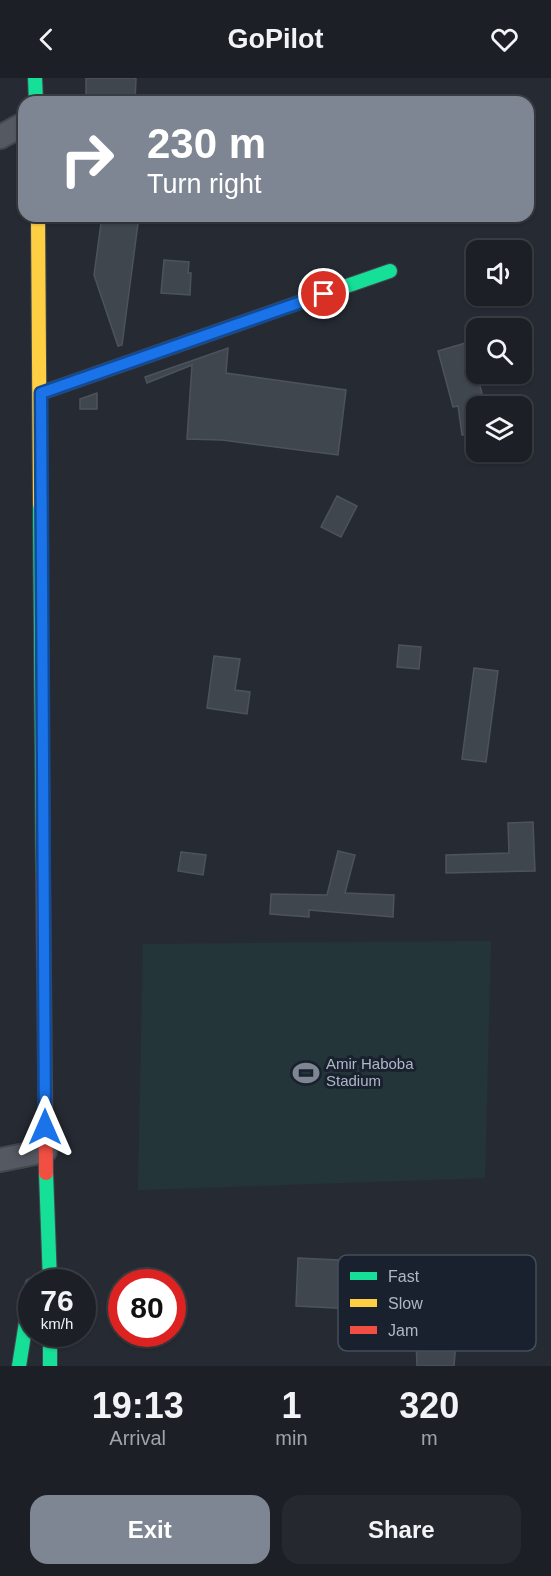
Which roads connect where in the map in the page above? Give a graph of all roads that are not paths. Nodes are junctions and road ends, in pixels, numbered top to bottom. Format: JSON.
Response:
{"nodes":[{"id":1,"x":35,"y":78,"type":"edge"},
{"id":2,"x":36,"y":96,"type":"edge"},
{"id":3,"x":18,"y":127,"type":"edge"},
{"id":4,"x":0,"y":137,"type":"edge"},
{"id":5,"x":38,"y":222,"type":"edge"},
{"id":6,"x":390,"y":271,"type":"dead end"},
{"id":7,"x":41,"y":393,"type":"junction"},
{"id":8,"x":45,"y":1151,"type":"junction"},
{"id":9,"x":0,"y":1160,"type":"edge"},
{"id":10,"x":46,"y":1204,"type":"junction"},
{"id":11,"x":34,"y":1269,"type":"edge"},
{"id":12,"x":49,"y":1269,"type":"edge"},
{"id":13,"x":22,"y":1347,"type":"edge"},
{"id":14,"x":50,"y":1347,"type":"edge"},
{"id":15,"x":19,"y":1366,"type":"edge"},
{"id":16,"x":50,"y":1366,"type":"edge"}],
"edges":[{"from":1,"to":2,"type":"main road"},
{"from":3,"to":4,"type":"street"},
{"from":5,"to":7,"type":"main road"},
{"from":6,"to":7,"type":"main road"},
{"from":7,"to":8,"type":"main road"},
{"from":8,"to":9,"type":"street"},
{"from":8,"to":10,"type":"main road"},
{"from":10,"to":11,"type":"main road"},
{"from":10,"to":12,"type":"main road"},
{"from":13,"to":15,"type":"main road"},
{"from":14,"to":16,"type":"main road"}]}
